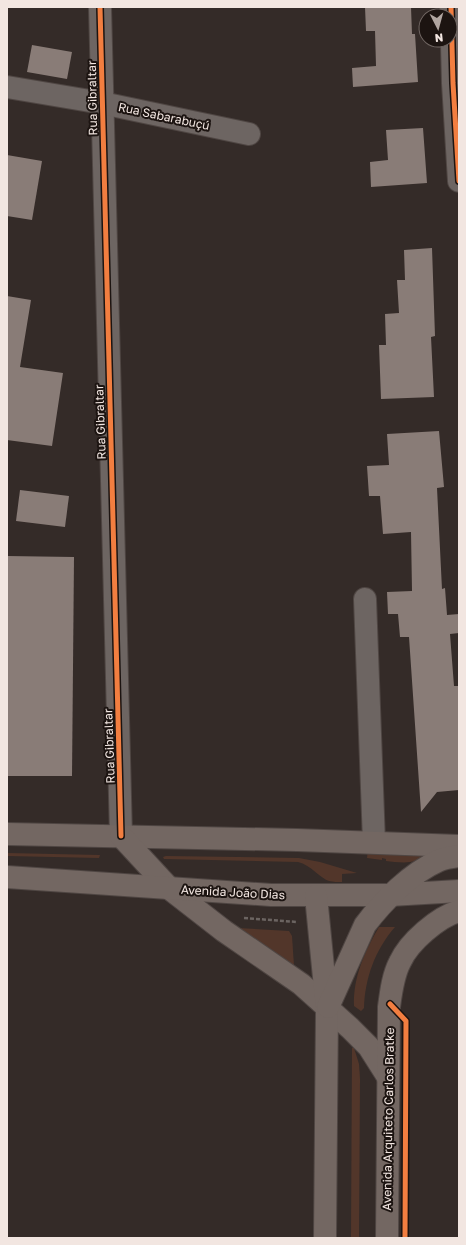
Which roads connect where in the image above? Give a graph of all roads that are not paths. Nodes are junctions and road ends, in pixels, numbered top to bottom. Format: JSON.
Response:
{"nodes":[{"id":1,"x":100,"y":7,"type":"edge"},
{"id":2,"x":451,"y":7,"type":"edge"},
{"id":3,"x":7,"y":87,"type":"edge"},
{"id":4,"x":102,"y":103,"type":"junction"},
{"id":5,"x":249,"y":134,"type":"dead end"},
{"id":6,"x":459,"y":181,"type":"edge"},
{"id":7,"x":365,"y":599,"type":"dead end"},
{"id":8,"x":7,"y":834,"type":"edge"},
{"id":9,"x":121,"y":836,"type":"junction"},
{"id":10,"x":374,"y":842,"type":"junction"},
{"id":11,"x":459,"y":846,"type":"edge"},
{"id":12,"x":459,"y":856,"type":"edge"},
{"id":13,"x":7,"y":878,"type":"edge"},
{"id":14,"x":170,"y":889,"type":"junction"},
{"id":15,"x":459,"y":890,"type":"edge"},
{"id":16,"x":390,"y":895,"type":"junction"},
{"id":17,"x":316,"y":896,"type":"junction"},
{"id":18,"x":459,"y":911,"type":"edge"},
{"id":19,"x":327,"y":1008,"type":"junction"},
{"id":20,"x":388,"y":1077,"type":"junction"},
{"id":21,"x":325,"y":1238,"type":"edge"},
{"id":22,"x":386,"y":1238,"type":"edge"}],
"edges":[{"from":1,"to":4,"type":"street","name":"Rua Gibraltar"},
{"from":2,"to":6,"type":"street"},
{"from":3,"to":4,"type":"street","name":"Rua Sabarabuçú"},
{"from":4,"to":5,"type":"street","name":"Rua Sabarabuçú"},
{"from":4,"to":9,"type":"street","name":"Rua Gibraltar"},
{"from":7,"to":10,"type":"street"},
{"from":8,"to":9,"type":"main road"},
{"from":9,"to":10,"type":"main road"},
{"from":9,"to":14,"type":"main road"},
{"from":10,"to":11,"type":"main road"},
{"from":12,"to":16,"type":"main road"},
{"from":13,"to":14,"type":"main road","name":"Avenida João Dias"},
{"from":14,"to":17,"type":"main road","name":"Avenida João Dias"},
{"from":14,"to":19,"type":"main road"},
{"from":15,"to":16,"type":"main road","name":"Avenida João Dias"},
{"from":16,"to":17,"type":"main road","name":"Avenida João Dias"},
{"from":16,"to":19,"type":"main road"},
{"from":17,"to":19,"type":"main road"},
{"from":18,"to":20,"type":"main road","name":"Avenida Arquiteto Carlos Bratke"},
{"from":19,"to":20,"type":"main road"},
{"from":19,"to":21,"type":"main road"},
{"from":20,"to":22,"type":"main road","name":"Avenida Arquiteto Carlos Bratke"}]}
